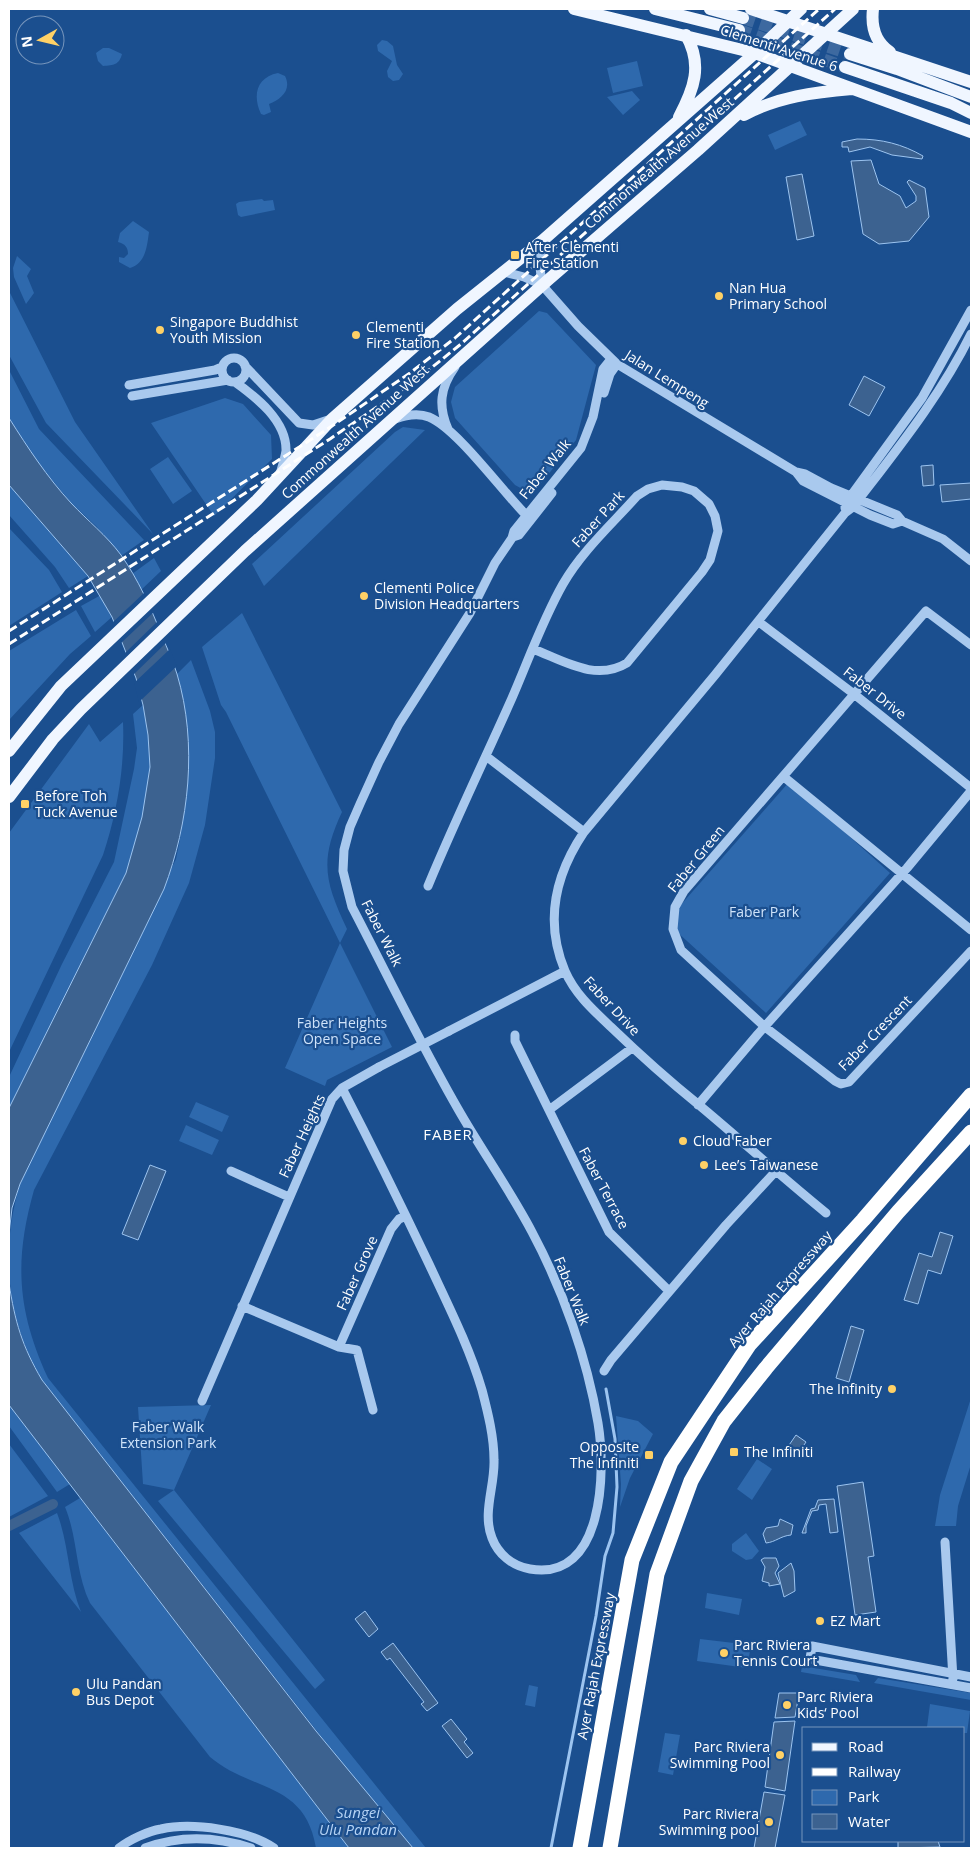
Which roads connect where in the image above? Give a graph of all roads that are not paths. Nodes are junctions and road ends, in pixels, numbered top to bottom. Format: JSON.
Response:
{"nodes":[{"id":1,"x":574,"y":9,"type":"edge"},
{"id":2,"x":655,"y":9,"type":"edge"},
{"id":3,"x":710,"y":9,"type":"edge"},
{"id":4,"x":802,"y":9,"type":"edge"},
{"id":5,"x":853,"y":9,"type":"edge"},
{"id":6,"x":873,"y":9,"type":"edge"},
{"id":7,"x":747,"y":13,"type":"edge"},
{"id":8,"x":788,"y":20,"type":"junction"},
{"id":9,"x":739,"y":30,"type":"tunnel mouth"},
{"id":10,"x":826,"y":32,"type":"junction"},
{"id":11,"x":686,"y":35,"type":"junction"},
{"id":12,"x":755,"y":53,"type":"junction"},
{"id":13,"x":850,"y":54,"type":"tunnel mouth"},
{"id":14,"x":896,"y":56,"type":"junction"},
{"id":15,"x":792,"y":66,"type":"junction"},
{"id":16,"x":846,"y":67,"type":"tunnel mouth"},
{"id":17,"x":971,"y":82,"type":"edge"},
{"id":18,"x":857,"y":88,"type":"junction"},
{"id":19,"x":971,"y":97,"type":"edge"},
{"id":20,"x":971,"y":113,"type":"edge"},
{"id":21,"x":675,"y":124,"type":"junction"},
{"id":22,"x":725,"y":126,"type":"junction"},
{"id":23,"x":971,"y":132,"type":"edge"},
{"id":24,"x":542,"y":241,"type":"junction"},
{"id":25,"x":504,"y":272,"type":"junction"},
{"id":26,"x":542,"y":285,"type":"junction"},
{"id":27,"x":971,"y":310,"type":"edge"},
{"id":28,"x":971,"y":334,"type":"edge"},
{"id":29,"x":466,"y":353,"type":"junction"},
{"id":30,"x":614,"y":361,"type":"junction"},
{"id":31,"x":245,"y":366,"type":"junction"},
{"id":32,"x":222,"y":367,"type":"junction"},
{"id":33,"x":231,"y":381,"type":"junction"},
{"id":34,"x":130,"y":386,"type":"dead end"},
{"id":35,"x":132,"y":396,"type":"dead end"},
{"id":36,"x":332,"y":419,"type":"junction"},
{"id":37,"x":384,"y":425,"type":"junction"},
{"id":38,"x":449,"y":430,"type":"junction"},
{"id":39,"x":279,"y":476,"type":"junction"},
{"id":40,"x":851,"y":504,"type":"junction"},
{"id":41,"x":528,"y":517,"type":"junction"},
{"id":42,"x":971,"y":561,"type":"edge"},
{"id":43,"x":759,"y":622,"type":"junction"},
{"id":44,"x":971,"y":645,"type":"edge"},
{"id":45,"x":533,"y":649,"type":"junction"},
{"id":46,"x":854,"y":694,"type":"junction"},
{"id":47,"x":9,"y":751,"type":"edge"},
{"id":48,"x":486,"y":756,"type":"junction"},
{"id":49,"x":784,"y":777,"type":"junction"},
{"id":50,"x":971,"y":789,"type":"edge"},
{"id":51,"x":9,"y":797,"type":"edge"},
{"id":52,"x":584,"y":832,"type":"junction"},
{"id":53,"x":901,"y":874,"type":"junction"},
{"id":54,"x":428,"y":886,"type":"dead end"},
{"id":55,"x":971,"y":930,"type":"edge"},
{"id":56,"x":971,"y":951,"type":"edge"},
{"id":57,"x":565,"y":971,"type":"junction"},
{"id":58,"x":765,"y":1027,"type":"junction"},
{"id":59,"x":515,"y":1036,"type":"dead end"},
{"id":60,"x":632,"y":1048,"type":"junction"},
{"id":61,"x":342,"y":1088,"type":"junction"},
{"id":62,"x":971,"y":1095,"type":"edge"},
{"id":63,"x":698,"y":1105,"type":"junction"},
{"id":64,"x":548,"y":1110,"type":"junction"},
{"id":65,"x":971,"y":1132,"type":"edge"},
{"id":66,"x":971,"y":1139,"type":"edge"},
{"id":67,"x":953,"y":1152,"type":"junction"},
{"id":68,"x":231,"y":1171,"type":"dead end"},
{"id":69,"x":774,"y":1172,"type":"junction"},
{"id":70,"x":289,"y":1197,"type":"junction"},
{"id":71,"x":826,"y":1213,"type":"dead end"},
{"id":72,"x":406,"y":1216,"type":"junction"},
{"id":73,"x":669,"y":1291,"type":"junction"},
{"id":74,"x":242,"y":1306,"type":"junction"},
{"id":75,"x":339,"y":1347,"type":"junction"},
{"id":76,"x":604,"y":1371,"type":"dead end"},
{"id":77,"x":202,"y":1402,"type":"dead end"},
{"id":78,"x":373,"y":1410,"type":"dead end"},
{"id":79,"x":945,"y":1542,"type":"dead end"},
{"id":80,"x":873,"y":1657,"type":"junction"},
{"id":81,"x":870,"y":1669,"type":"junction"},
{"id":82,"x":953,"y":1673,"type":"junction"},
{"id":83,"x":971,"y":1677,"type":"edge"},
{"id":84,"x":954,"y":1685,"type":"junction"},
{"id":85,"x":971,"y":1688,"type":"edge"},
{"id":86,"x":119,"y":1848,"type":"edge"},
{"id":87,"x":145,"y":1848,"type":"edge"},
{"id":88,"x":251,"y":1848,"type":"edge"},
{"id":89,"x":274,"y":1848,"type":"edge"},
{"id":90,"x":580,"y":1848,"type":"edge"},
{"id":91,"x":610,"y":1848,"type":"edge"}],
"edges":[{"from":1,"to":11,"type":"main road","name":"Clementi Avenue 6"},
{"from":2,"to":9,"type":"main road","name":"Clementi Avenue 6"},
{"from":3,"to":7,"type":"main road","name":"Clementi Avenue 6"},
{"from":4,"to":8,"type":"main road","name":"Commonwealth Avenue West"},
{"from":5,"to":10,"type":"main road","name":"Commonwealth Avenue West"},
{"from":6,"to":14,"type":"main road"},
{"from":7,"to":8,"type":"main road","name":"Clementi Avenue 6"},
{"from":8,"to":10,"type":"main road","name":"Clementi Avenue 6"},
{"from":8,"to":12,"type":"main road","name":"Commonwealth Avenue West"},
{"from":10,"to":14,"type":"main road","name":"Clementi Avenue 6"},
{"from":10,"to":15,"type":"main road","name":"Commonwealth Avenue West"},
{"from":11,"to":12,"type":"main road","name":"Clementi Avenue 6"},
{"from":11,"to":21,"type":"main road"},
{"from":12,"to":15,"type":"main road","name":"Clementi Avenue 6"},
{"from":12,"to":21,"type":"main road","name":"Commonwealth Avenue West"},
{"from":13,"to":19,"type":"main road","name":"Clementi Avenue 6"},
{"from":14,"to":17,"type":"main road","name":"Clementi Avenue 6"},
{"from":15,"to":18,"type":"main road","name":"Clementi Avenue 6"},
{"from":15,"to":22,"type":"main road","name":"Commonwealth Avenue West"},
{"from":16,"to":20,"type":"main road","name":"Clementi Avenue 6"},
{"from":18,"to":22,"type":"main road"},
{"from":18,"to":23,"type":"main road","name":"Clementi Avenue 6"},
{"from":21,"to":24,"type":"main road","name":"Commonwealth Avenue West"},
{"from":22,"to":26,"type":"main road","name":"Commonwealth Avenue West"},
{"from":24,"to":25,"type":"main road","name":"Commonwealth Avenue West"},
{"from":24,"to":26,"type":"street"},
{"from":25,"to":26,"type":"street","name":"Jalan Lempeng"},
{"from":25,"to":36,"type":"main road","name":"Commonwealth Avenue West"},
{"from":26,"to":29,"type":"main road","name":"Commonwealth Avenue West"},
{"from":26,"to":30,"type":"street","name":"Jalan Lempeng"},
{"from":27,"to":40,"type":"street"},
{"from":28,"to":40,"type":"street"},
{"from":29,"to":37,"type":"main road","name":"Commonwealth Avenue West"},
{"from":29,"to":38,"type":"street"},
{"from":30,"to":40,"type":"street","name":"Jalan Lempeng"},
{"from":30,"to":41,"type":"street","name":"Faber Walk"},
{"from":31,"to":32,"type":"street"},
{"from":31,"to":33,"type":"street"},
{"from":31,"to":36,"type":"street"},
{"from":32,"to":33,"type":"street"},
{"from":32,"to":34,"type":"street"},
{"from":33,"to":35,"type":"street"},
{"from":33,"to":39,"type":"street"},
{"from":36,"to":39,"type":"main road","name":"Commonwealth Avenue West"},
{"from":37,"to":38,"type":"street"},
{"from":37,"to":51,"type":"main road","name":"Commonwealth Avenue West"},
{"from":38,"to":41,"type":"street"},
{"from":39,"to":47,"type":"main road","name":"Commonwealth Avenue West"},
{"from":40,"to":42,"type":"street","name":"Jalan Lempeng"},
{"from":40,"to":43,"type":"street","name":"Faber Drive"},
{"from":41,"to":72,"type":"street","name":"Faber Walk"},
{"from":43,"to":46,"type":"street","name":"Faber Drive"},
{"from":43,"to":52,"type":"street","name":"Faber Drive"},
{"from":44,"to":46,"type":"street","name":"Faber Green"},
{"from":45,"to":45,"type":"street","name":"Faber Park"},
{"from":45,"to":48,"type":"street","name":"Faber Park"},
{"from":46,"to":49,"type":"street","name":"Faber Green"},
{"from":46,"to":50,"type":"street","name":"Faber Drive"},
{"from":48,"to":52,"type":"street"},
{"from":48,"to":54,"type":"street","name":"Faber Park"},
{"from":49,"to":53,"type":"street"},
{"from":49,"to":58,"type":"street","name":"Faber Green"},
{"from":50,"to":53,"type":"street"},
{"from":52,"to":57,"type":"street","name":"Faber Drive"},
{"from":53,"to":55,"type":"street"},
{"from":53,"to":58,"type":"street"},
{"from":56,"to":58,"type":"street","name":"Faber Crescent"},
{"from":57,"to":60,"type":"street","name":"Faber Drive"},
{"from":57,"to":61,"type":"street","name":"Faber Heights","bridge":true},
{"from":58,"to":63,"type":"street"},
{"from":59,"to":64,"type":"street","name":"Faber Terrace"},
{"from":60,"to":63,"type":"street","name":"Faber Drive"},
{"from":60,"to":64,"type":"street"},
{"from":61,"to":70,"type":"street","name":"Faber Heights"},
{"from":61,"to":72,"type":"street","name":"Faber Walk"},
{"from":62,"to":90,"type":"highway","name":"Ayer Rajah Expressway"},
{"from":63,"to":69,"type":"street","name":"Faber Drive"},
{"from":64,"to":73,"type":"street","name":"Faber Terrace"},
{"from":65,"to":67,"type":"highway"},
{"from":66,"to":67,"type":"highway"},
{"from":67,"to":91,"type":"highway"},
{"from":68,"to":70,"type":"street"},
{"from":69,"to":71,"type":"street","name":"Faber Drive"},
{"from":69,"to":73,"type":"street"},
{"from":70,"to":74,"type":"street","name":"Faber Heights"},
{"from":72,"to":75,"type":"street","name":"Faber Grove"},
{"from":73,"to":76,"type":"street"},
{"from":74,"to":75,"type":"street"},
{"from":74,"to":77,"type":"street","name":"Faber Heights"},
{"from":75,"to":78,"type":"street"},
{"from":79,"to":82,"type":"street"},
{"from":80,"to":81,"type":"street"},
{"from":80,"to":81,"type":"street"},
{"from":80,"to":82,"type":"street"},
{"from":81,"to":84,"type":"street"},
{"from":82,"to":83,"type":"street"},
{"from":82,"to":84,"type":"street"},
{"from":84,"to":85,"type":"street"},
{"from":86,"to":89,"type":"street"},
{"from":87,"to":88,"type":"street"}]}
